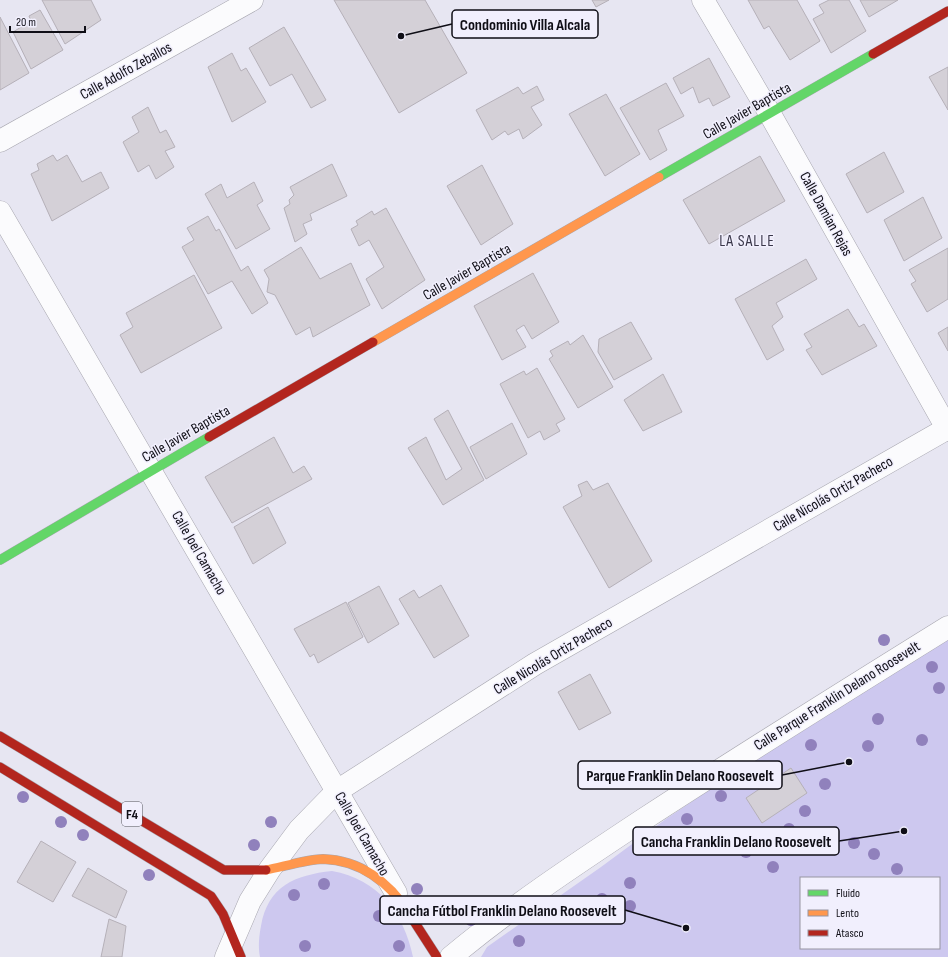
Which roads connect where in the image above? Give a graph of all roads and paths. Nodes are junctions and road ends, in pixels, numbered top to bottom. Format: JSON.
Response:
{"nodes":[{"id":1,"x":252,"y":0,"type":"edge"},
{"id":2,"x":703,"y":0,"type":"edge"},
{"id":3,"x":948,"y":10,"type":"edge"},
{"id":4,"x":770,"y":114,"type":"junction"},
{"id":5,"x":0,"y":141,"type":"edge"},
{"id":6,"x":0,"y":212,"type":"edge"},
{"id":7,"x":948,"y":429,"type":"edge"},
{"id":8,"x":151,"y":470,"type":"junction"},
{"id":9,"x":0,"y":560,"type":"edge"},
{"id":10,"x":948,"y":626,"type":"edge"},
{"id":11,"x":0,"y":736,"type":"edge"},
{"id":12,"x":0,"y":767,"type":"edge"},
{"id":13,"x":337,"y":790,"type":"junction"},
{"id":14,"x":270,"y":869,"type":"junction"},
{"id":15,"x":398,"y":896,"type":"junction"},
{"id":16,"x":234,"y":951,"type":"edge"},
{"id":17,"x":436,"y":957,"type":"edge"},
{"id":18,"x":451,"y":957,"type":"edge"}],
"edges":[{"from":1,"to":5,"type":"street","name":"Calle Adolfo Zeballos"},
{"from":2,"to":4,"type":"street","name":"Calle Damian Rejas"},
{"from":3,"to":4,"type":"main road","name":"Calle Javier Baptista"},
{"from":4,"to":7,"type":"street","name":"Calle Damian Rejas"},
{"from":4,"to":8,"type":"main road","name":"Calle Javier Baptista"},
{"from":6,"to":8,"type":"street","name":"Calle Joel Camacho"},
{"from":7,"to":13,"type":"street","name":"Calle Nicolás Ortiz Pacheco"},
{"from":8,"to":9,"type":"main road","name":"Calle Javier Baptista"},
{"from":8,"to":13,"type":"street","name":"Calle Joel Camacho"},
{"from":10,"to":18,"type":"street","name":"Calle Parque Franklin Delano Roosevelt"},
{"from":11,"to":14,"type":"main road","number":"F4"},
{"from":12,"to":16,"type":"main road","number":"F4"},
{"from":13,"to":14,"type":"street","name":"Calle Nicolás Ortiz Pacheco"},
{"from":13,"to":15,"type":"street","name":"Calle Joel Camacho"},
{"from":14,"to":15,"type":"main road","number":"F4"},
{"from":14,"to":16,"type":"street","name":"Calle Nicolás Ortiz Pacheco"},
{"from":15,"to":17,"type":"main road","number":"F4"}]}
